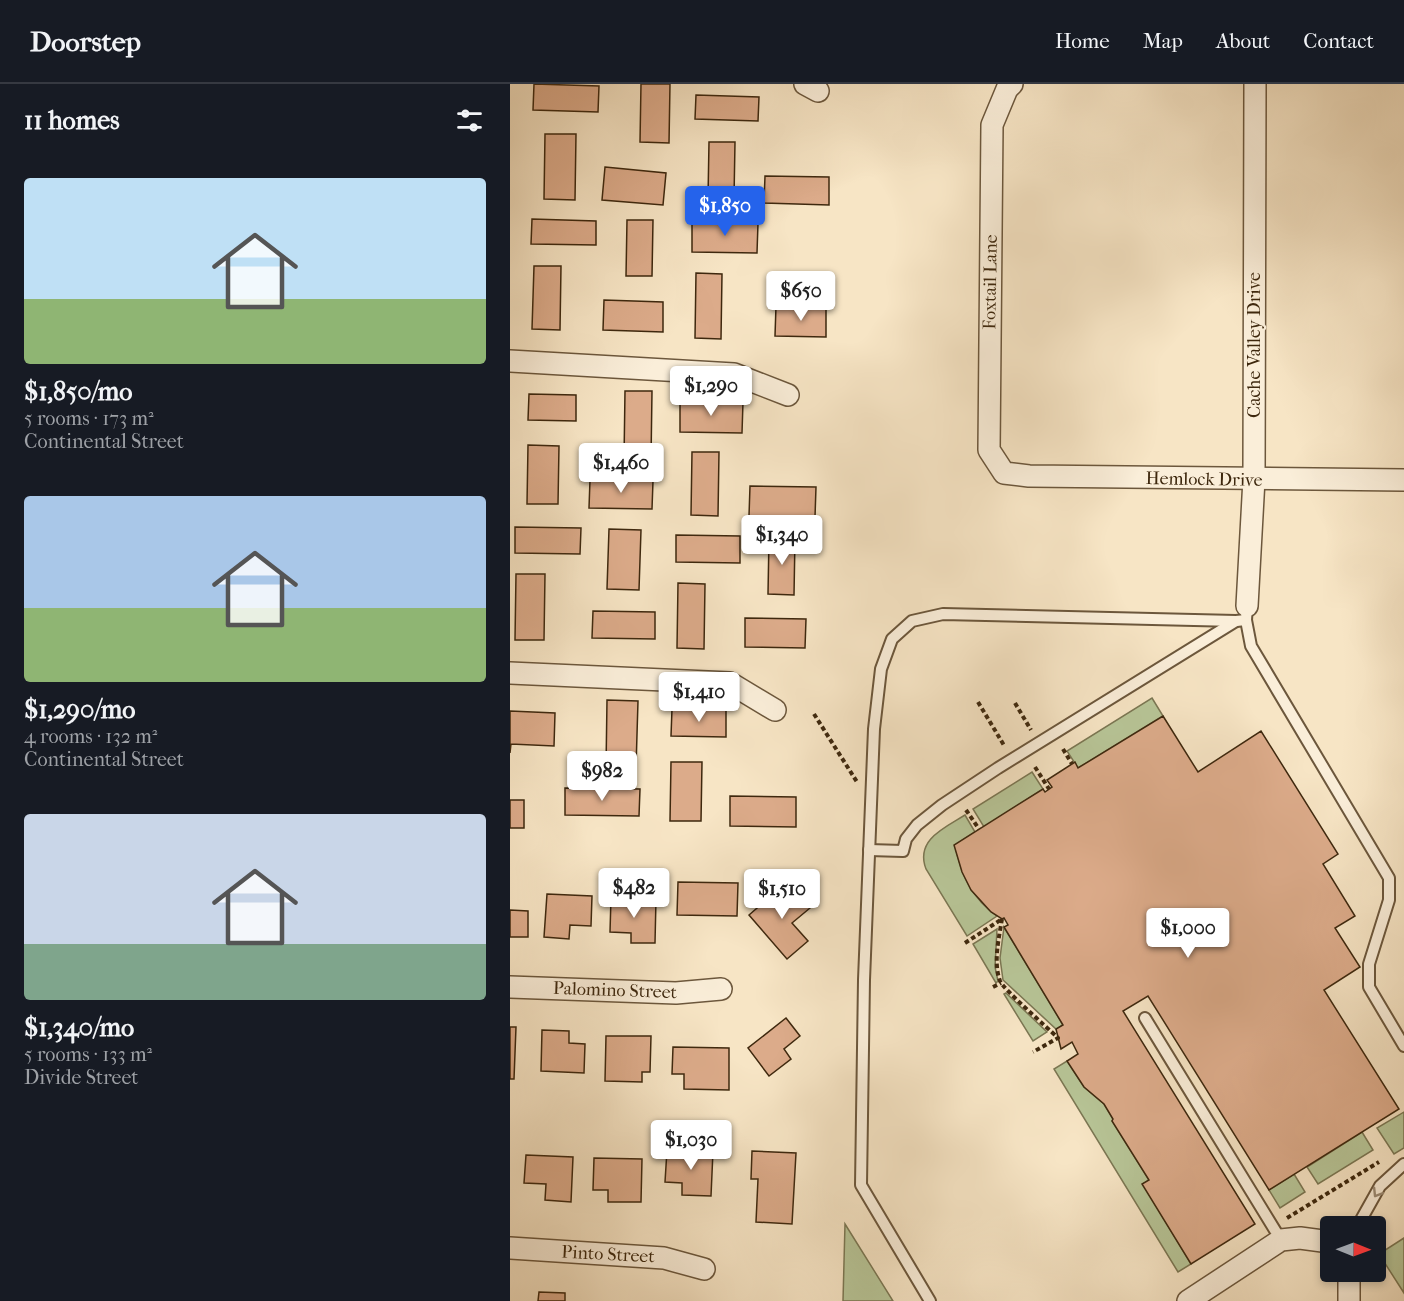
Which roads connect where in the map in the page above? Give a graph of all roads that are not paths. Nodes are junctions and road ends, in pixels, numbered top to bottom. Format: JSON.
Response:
{"nodes":[{"id":1,"x":1255,"y":84,"type":"edge"},
{"id":2,"x":1010,"y":86,"type":"edge"},
{"id":3,"x":510,"y":361,"type":"edge"},
{"id":4,"x":788,"y":395,"type":"dead end"},
{"id":5,"x":1004,"y":473,"type":"joint"},
{"id":6,"x":1254,"y":480,"type":"junction"},
{"id":7,"x":1404,"y":480,"type":"edge"},
{"id":8,"x":1243,"y":616,"type":"junction"},
{"id":9,"x":510,"y":673,"type":"edge"},
{"id":10,"x":775,"y":710,"type":"dead end"},
{"id":11,"x":869,"y":850,"type":"junction"},
{"id":12,"x":510,"y":987,"type":"edge"},
{"id":13,"x":721,"y":988,"type":"dead end"},
{"id":14,"x":1145,"y":1018,"type":"dead end"},
{"id":15,"x":1404,"y":1046,"type":"edge"},
{"id":16,"x":1404,"y":1164,"type":"edge"},
{"id":17,"x":1363,"y":1216,"type":"edge"},
{"id":18,"x":1281,"y":1231,"type":"junction"},
{"id":19,"x":1320,"y":1241,"type":"edge"},
{"id":20,"x":510,"y":1248,"type":"edge"},
{"id":21,"x":704,"y":1269,"type":"dead end"},
{"id":22,"x":1349,"y":1282,"type":"edge"},
{"id":23,"x":930,"y":1301,"type":"edge"},
{"id":24,"x":1188,"y":1301,"type":"edge"},
{"id":25,"x":1349,"y":1301,"type":"edge"}],
"edges":[{"from":1,"to":6,"type":"street","name":"Cache Valley Drive"},
{"from":2,"to":5,"type":"street","name":"Foxtail Lane"},
{"from":3,"to":4,"type":"street"},
{"from":5,"to":6,"type":"street","name":"Hemlock Drive"},
{"from":6,"to":7,"type":"street","name":"Hemlock Drive"},
{"from":6,"to":8,"type":"street","name":"Cache Valley Drive"},
{"from":8,"to":11,"type":"lane"},
{"from":8,"to":11,"type":"lane"},
{"from":8,"to":15,"type":"lane"},
{"from":9,"to":10,"type":"street"},
{"from":11,"to":23,"type":"lane"},
{"from":12,"to":13,"type":"street","name":"Palomino Street"},
{"from":14,"to":18,"type":"lane"},
{"from":16,"to":17,"type":"lane","one_way":true},
{"from":18,"to":19,"type":"street"},
{"from":18,"to":24,"type":"street"},
{"from":20,"to":21,"type":"street","name":"Pinto Street"},
{"from":22,"to":25,"type":"street"}]}
